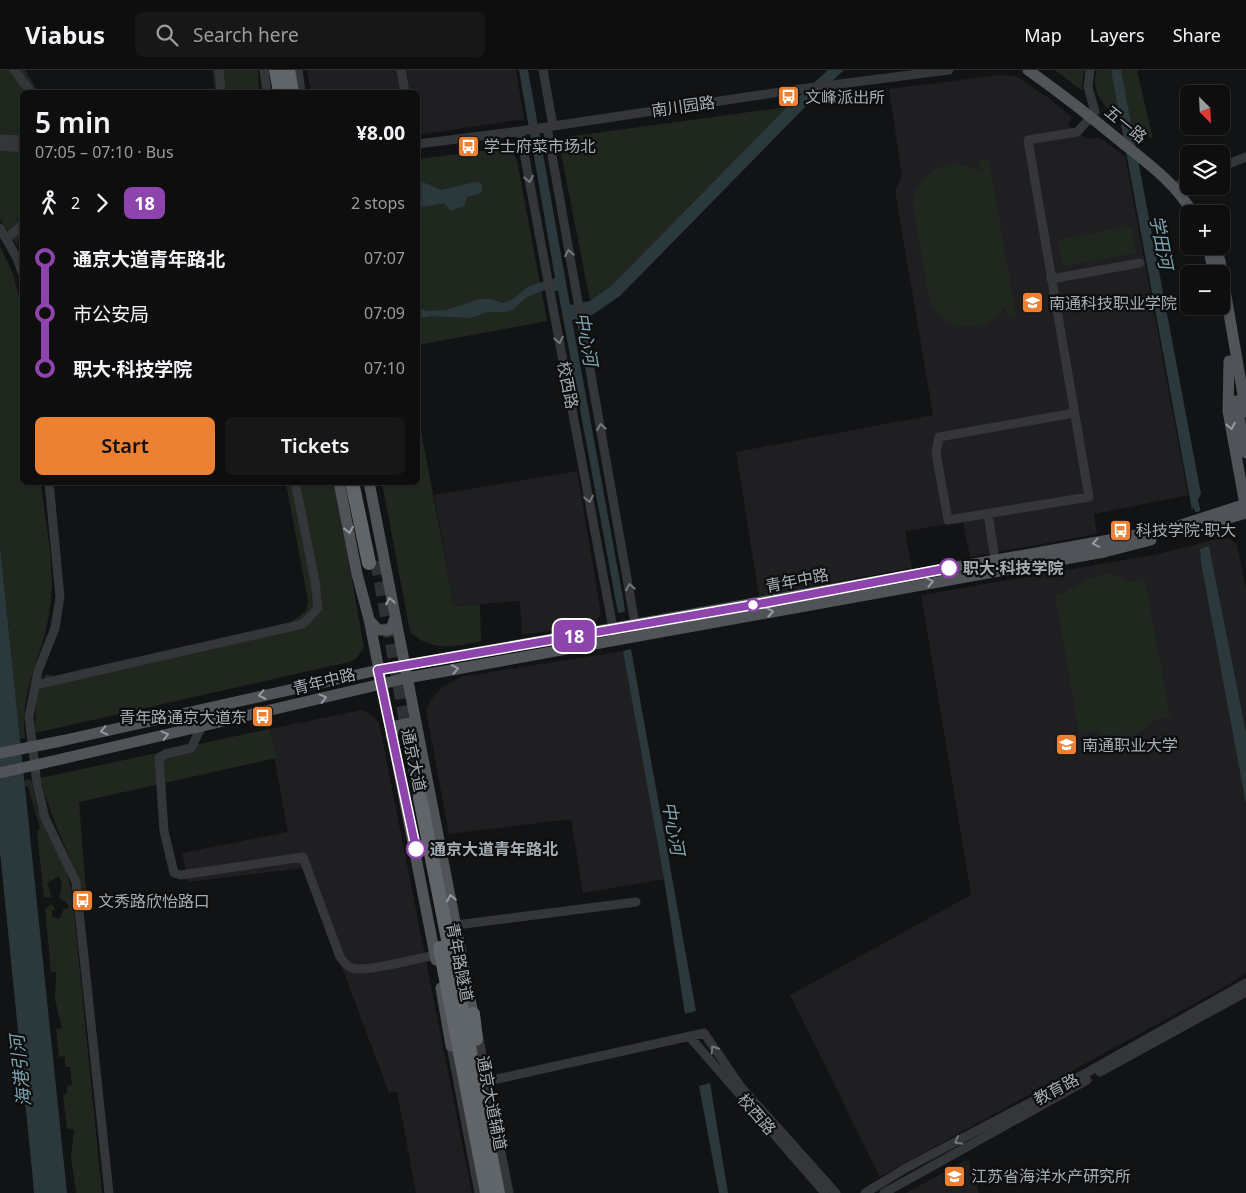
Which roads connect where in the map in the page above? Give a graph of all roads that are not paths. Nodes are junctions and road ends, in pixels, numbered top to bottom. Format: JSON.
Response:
{"nodes":[{"id":1,"x":14,"y":70,"type":"edge"},
{"id":2,"x":219,"y":70,"type":"edge"},
{"id":3,"x":264,"y":70,"type":"edge"},
{"id":4,"x":276,"y":70,"type":"edge"},
{"id":5,"x":288,"y":70,"type":"edge"},
{"id":6,"x":298,"y":70,"type":"edge"},
{"id":7,"x":401,"y":70,"type":"edge"},
{"id":8,"x":543,"y":70,"type":"edge"},
{"id":9,"x":949,"y":70,"type":"edge"},
{"id":10,"x":1028,"y":70,"type":"edge"},
{"id":11,"x":1037,"y":70,"type":"edge"},
{"id":12,"x":1090,"y":70,"type":"edge"},
{"id":13,"x":29,"y":90,"type":"edge"},
{"id":14,"x":221,"y":90,"type":"edge"},
{"id":15,"x":267,"y":90,"type":"edge"},
{"id":16,"x":280,"y":90,"type":"edge"},
{"id":17,"x":292,"y":90,"type":"edge"},
{"id":18,"x":301,"y":90,"type":"edge"},
{"id":19,"x":405,"y":90,"type":"edge"},
{"id":20,"x":1093,"y":114,"type":"junction"},
{"id":21,"x":548,"y":126,"type":"junction"},
{"id":22,"x":523,"y":131,"type":"junction"},
{"id":23,"x":0,"y":139,"type":"edge"},
{"id":24,"x":20,"y":140,"type":"edge"},
{"id":25,"x":420,"y":144,"type":"edge"},
{"id":26,"x":0,"y":146,"type":"edge"},
{"id":27,"x":20,"y":148,"type":"edge"},
{"id":28,"x":1246,"y":157,"type":"edge"},
{"id":29,"x":1230,"y":163,"type":"edge"},
{"id":30,"x":1180,"y":184,"type":"edge"},
{"id":31,"x":20,"y":227,"type":"edge"},
{"id":32,"x":0,"y":228,"type":"edge"},
{"id":33,"x":6,"y":239,"type":"junction"},
{"id":34,"x":1218,"y":255,"type":"edge"},
{"id":35,"x":1140,"y":263,"type":"dead end"},
{"id":36,"x":20,"y":268,"type":"edge"},
{"id":37,"x":1051,"y":279,"type":"junction"},
{"id":38,"x":1221,"y":315,"type":"edge"},
{"id":39,"x":1229,"y":361,"type":"junction"},
{"id":40,"x":1246,"y":412,"type":"edge"},
{"id":41,"x":1074,"y":413,"type":"junction"},
{"id":42,"x":1246,"y":453,"type":"edge"},
{"id":43,"x":49,"y":485,"type":"edge"},
{"id":44,"x":296,"y":485,"type":"edge"},
{"id":45,"x":340,"y":485,"type":"edge"},
{"id":46,"x":353,"y":485,"type":"edge"},
{"id":47,"x":361,"y":485,"type":"edge"},
{"id":48,"x":370,"y":485,"type":"edge"},
{"id":49,"x":1246,"y":508,"type":"edge"},
{"id":50,"x":988,"y":513,"type":"junction"},
{"id":51,"x":995,"y":560,"type":"junction"},
{"id":52,"x":370,"y":619,"type":"junction"},
{"id":53,"x":394,"y":620,"type":"junction"},
{"id":54,"x":637,"y":630,"type":"junction"},
{"id":55,"x":614,"y":634,"type":"junction"},
{"id":56,"x":405,"y":665,"type":"junction"},
{"id":57,"x":378,"y":670,"type":"junction"},
{"id":58,"x":407,"y":678,"type":"junction"},
{"id":59,"x":381,"y":684,"type":"junction"},
{"id":60,"x":35,"y":685,"type":"junction"},
{"id":61,"x":202,"y":726,"type":"junction"},
{"id":62,"x":415,"y":728,"type":"junction"},
{"id":63,"x":391,"y":736,"type":"junction"},
{"id":64,"x":0,"y":753,"type":"edge"},
{"id":65,"x":0,"y":773,"type":"edge"},
{"id":66,"x":416,"y":798,"type":"tunnel mouth"},
{"id":67,"x":636,"y":902,"type":"dead end"},
{"id":68,"x":456,"y":925,"type":"junction"},
{"id":69,"x":435,"y":955,"type":"junction"},
{"id":70,"x":1246,"y":983,"type":"edge"},
{"id":71,"x":1246,"y":992,"type":"edge"},
{"id":72,"x":473,"y":1014,"type":"junction"},
{"id":73,"x":689,"y":1036,"type":"junction"},
{"id":74,"x":451,"y":1046,"type":"junction"},
{"id":75,"x":1090,"y":1075,"type":"junction"},
{"id":76,"x":488,"y":1081,"type":"junction"},
{"id":77,"x":480,"y":1129,"type":"junction"},
{"id":78,"x":109,"y":1193,"type":"edge"},
{"id":79,"x":479,"y":1193,"type":"edge"},
{"id":80,"x":487,"y":1193,"type":"edge"},
{"id":81,"x":498,"y":1193,"type":"edge"},
{"id":82,"x":509,"y":1193,"type":"edge"},
{"id":83,"x":825,"y":1193,"type":"edge"},
{"id":84,"x":836,"y":1193,"type":"edge"},
{"id":85,"x":865,"y":1193,"type":"edge"},
{"id":86,"x":884,"y":1193,"type":"edge"}],
"edges":[{"from":1,"to":13,"type":"street"},
{"from":2,"to":14,"type":"street"},
{"from":3,"to":15,"type":"street"},
{"from":4,"to":16,"type":"highway"},
{"from":5,"to":17,"type":"highway"},
{"from":6,"to":18,"type":"street"},
{"from":7,"to":19,"type":"street"},
{"from":8,"to":21,"type":"street","name":"校西路"},
{"from":9,"to":21,"type":"street","name":"南川园路"},
{"from":10,"to":20,"type":"main road","name":"五一路"},
{"from":11,"to":20,"type":"main road","name":"五一路"},
{"from":12,"to":20,"type":"street"},
{"from":20,"to":30,"type":"main road","name":"五一路"},
{"from":20,"to":37,"type":"street"},
{"from":21,"to":22,"type":"street","name":"南川园路"},
{"from":54,"to":21,"type":"street","name":"校西路","one_way":true},
{"from":22,"to":25,"type":"street","name":"南川园路"},
{"from":22,"to":55,"type":"street","name":"校西路","one_way":true},
{"from":23,"to":24,"type":"street"},
{"from":26,"to":27,"type":"street"},
{"from":28,"to":29,"type":"street"},
{"from":31,"to":33,"type":"street"},
{"from":32,"to":33,"type":"street"},
{"from":33,"to":36,"type":"street"},
{"from":34,"to":40,"type":"main road"},
{"from":35,"to":37,"type":"street"},
{"from":37,"to":41,"type":"street"},
{"from":38,"to":39,"type":"main road"},
{"from":39,"to":42,"type":"main road"},
{"from":39,"to":49,"type":"main road","one_way":true},
{"from":41,"to":50,"type":"street"},
{"from":41,"to":50,"type":"street"},
{"from":43,"to":60,"type":"street"},
{"from":44,"to":60,"type":"street"},
{"from":45,"to":52,"type":"main road","name":"通京大道","one_way":true},
{"from":46,"to":47,"type":"highway"},
{"from":53,"to":48,"type":"main road","name":"通京大道","one_way":true},
{"from":49,"to":51,"type":"main road","name":"青年中路","one_way":true},
{"from":54,"to":49,"type":"main road","name":"青年中路","one_way":true},
{"from":50,"to":51,"type":"street"},
{"from":51,"to":54,"type":"main road","name":"青年中路"},
{"from":52,"to":53,"type":"main road"},
{"from":52,"to":57,"type":"main road","name":"通京大道"},
{"from":53,"to":56,"type":"main road","name":"通京大道"},
{"from":54,"to":55,"type":"main road","name":"青年中路"},
{"from":55,"to":56,"type":"main road","name":"青年中路"},
{"from":58,"to":55,"type":"main road","name":"青年中路","one_way":true},
{"from":56,"to":57,"type":"main road","name":"青年中路"},
{"from":56,"to":58,"type":"main road","name":"通京大道"},
{"from":57,"to":59,"type":"main road","name":"通京大道"},
{"from":57,"to":64,"type":"main road","name":"青年中路","one_way":true,"bridge":true},
{"from":58,"to":59,"type":"main road","name":"青年中路"},
{"from":58,"to":62,"type":"main road","name":"通京大道"},
{"from":61,"to":59,"type":"main road","name":"青年中路","one_way":true},
{"from":59,"to":63,"type":"main road","name":"通京大道"},
{"from":60,"to":78,"type":"street"},
{"from":65,"to":61,"type":"main road","name":"青年中路","one_way":true,"bridge":true},
{"from":61,"to":69,"type":"street"},
{"from":62,"to":63,"type":"main road"},
{"from":68,"to":62,"type":"main road","name":"通京大道","one_way":true},
{"from":63,"to":69,"type":"main road","name":"通京大道"},
{"from":66,"to":77,"type":"highway","name":"青年路隧道"},
{"from":67,"to":68,"type":"street"},
{"from":68,"to":72,"type":"main road","name":"通京大道"},
{"from":69,"to":74,"type":"main road","name":"通京大道"},
{"from":70,"to":75,"type":"street","name":"教育路"},
{"from":71,"to":75,"type":"street","name":"教育路"},
{"from":72,"to":76,"type":"street","name":"通京大道辅道"},
{"from":72,"to":77,"type":"highway"},
{"from":73,"to":76,"type":"street"},
{"from":73,"to":83,"type":"street","name":"校西路"},
{"from":84,"to":73,"type":"street","name":"校西路","one_way":true},
{"from":74,"to":77,"type":"highway"},
{"from":74,"to":79,"type":"street","name":"通京大道辅道"},
{"from":75,"to":85,"type":"street","name":"教育路","one_way":true},
{"from":75,"to":86,"type":"street","name":"教育路"},
{"from":76,"to":82,"type":"street","name":"通京大道辅道"},
{"from":77,"to":80,"type":"highway"},
{"from":77,"to":81,"type":"highway"}]}
